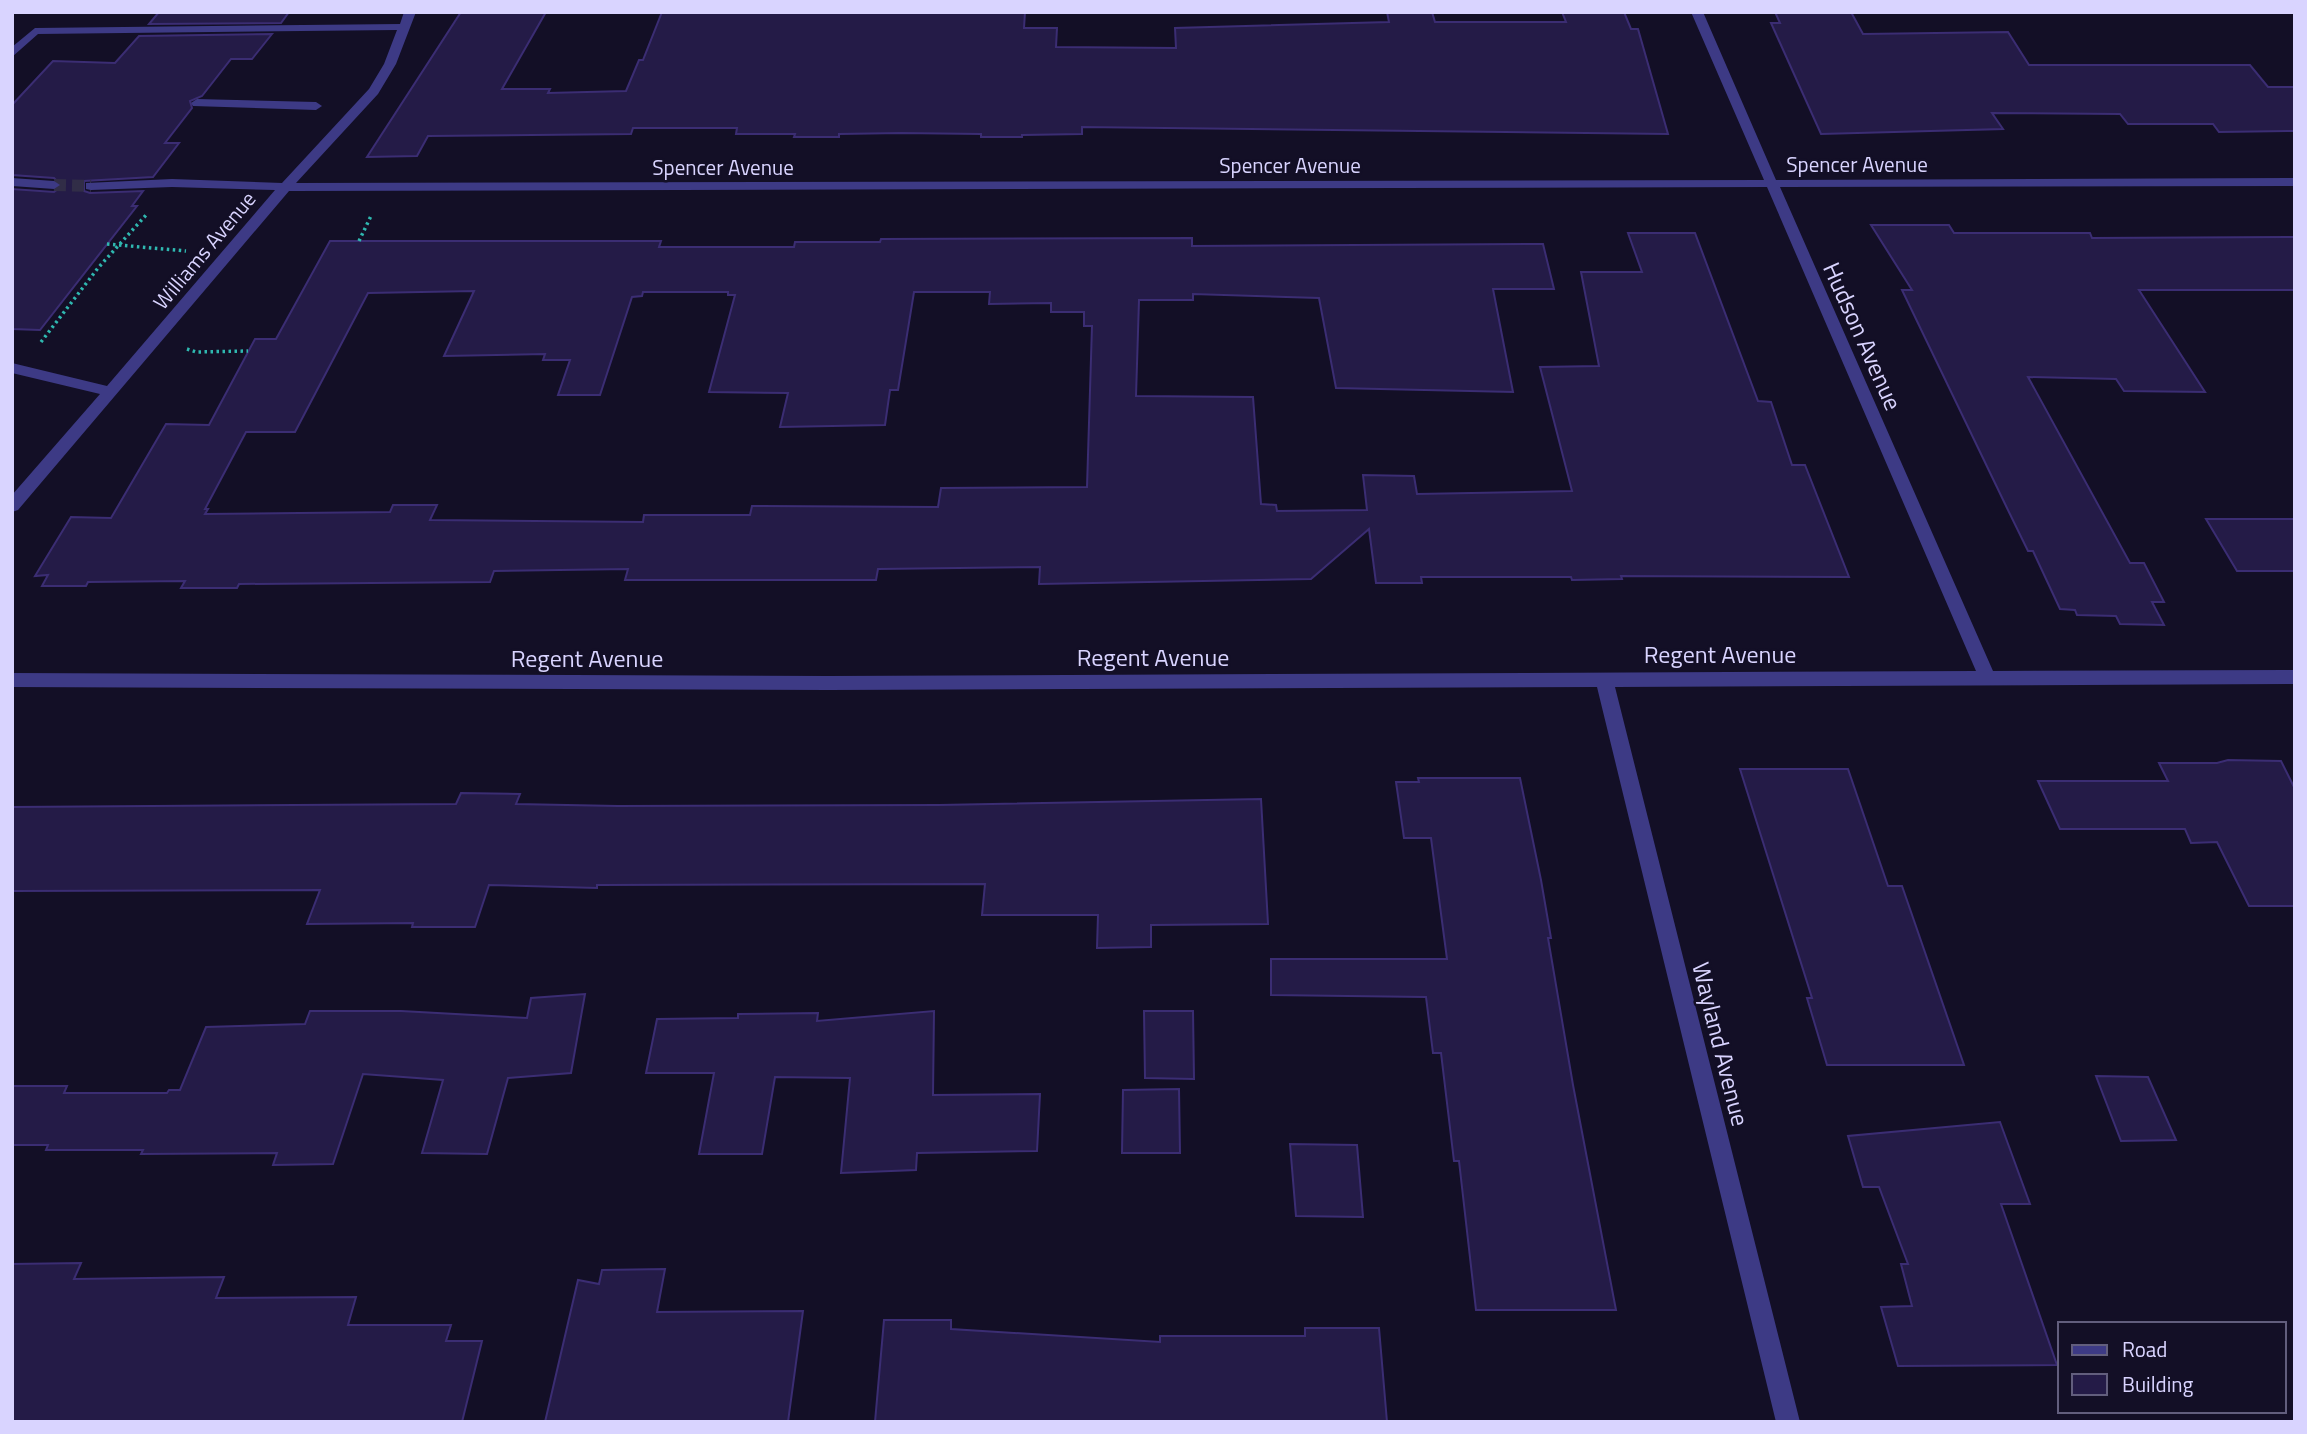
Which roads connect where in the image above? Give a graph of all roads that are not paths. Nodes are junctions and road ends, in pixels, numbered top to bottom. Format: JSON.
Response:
{"nodes":[{"id":1,"x":410,"y":12,"type":"edge"},
{"id":2,"x":1697,"y":12,"type":"edge"},
{"id":3,"x":404,"y":27,"type":"junction"},
{"id":4,"x":12,"y":54,"type":"edge"},
{"id":5,"x":197,"y":103,"type":"dead end"},
{"id":6,"x":316,"y":106,"type":"dead end"},
{"id":7,"x":12,"y":182,"type":"edge"},
{"id":8,"x":2295,"y":182,"type":"edge"},
{"id":9,"x":1772,"y":184,"type":"junction"},
{"id":10,"x":54,"y":185,"type":"tunnel mouth"},
{"id":11,"x":91,"y":186,"type":"tunnel mouth"},
{"id":12,"x":286,"y":186,"type":"junction"},
{"id":13,"x":12,"y":368,"type":"edge"},
{"id":14,"x":108,"y":391,"type":"junction"},
{"id":15,"x":12,"y":506,"type":"edge"},
{"id":16,"x":1987,"y":677,"type":"junction"},
{"id":17,"x":2295,"y":677,"type":"edge"},
{"id":18,"x":12,"y":680,"type":"edge"},
{"id":19,"x":1604,"y":680,"type":"junction"},
{"id":20,"x":1788,"y":1422,"type":"edge"}],
"edges":[{"from":1,"to":3,"type":"street","name":"Williams Avenue"},
{"from":2,"to":9,"type":"street","name":"Hudson Avenue"},
{"from":3,"to":4,"type":"street"},
{"from":3,"to":12,"type":"street","name":"Williams Avenue"},
{"from":5,"to":6,"type":"street"},
{"from":7,"to":10,"type":"street"},
{"from":8,"to":9,"type":"street","name":"Spencer Avenue"},
{"from":9,"to":12,"type":"street","name":"Spencer Avenue"},
{"from":9,"to":16,"type":"street","name":"Hudson Avenue"},
{"from":11,"to":12,"type":"street","name":"Spencer Avenue"},
{"from":12,"to":14,"type":"street","name":"Williams Avenue"},
{"from":13,"to":14,"type":"street"},
{"from":14,"to":15,"type":"street","name":"Williams Avenue"},
{"from":16,"to":17,"type":"street","name":"Regent Avenue"},
{"from":16,"to":19,"type":"street","name":"Regent Avenue"},
{"from":18,"to":19,"type":"street","name":"Regent Avenue"},
{"from":19,"to":20,"type":"street","name":"Wayland Avenue"}]}
